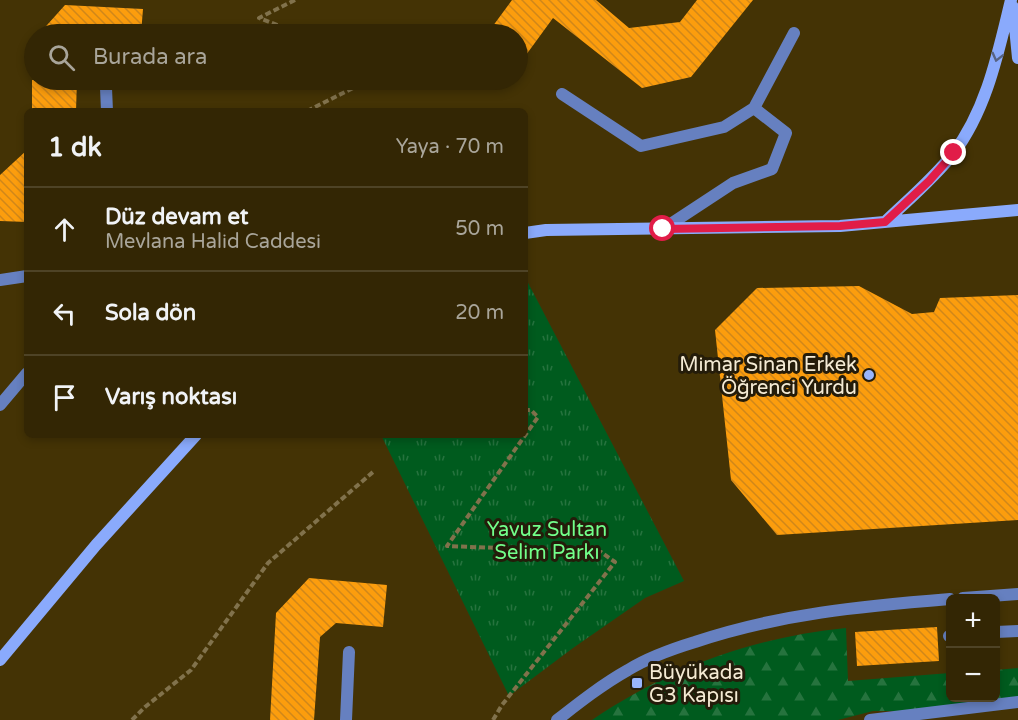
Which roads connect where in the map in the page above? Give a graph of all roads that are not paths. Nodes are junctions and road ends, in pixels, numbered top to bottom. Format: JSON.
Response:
{"nodes":[{"id":1,"x":1013,"y":0,"type":"edge"},
{"id":2,"x":1018,"y":6,"type":"edge"},
{"id":3,"x":794,"y":33,"type":"dead end"},
{"id":4,"x":1018,"y":58,"type":"edge"},
{"id":5,"x":106,"y":90,"type":"edge"},
{"id":6,"x":562,"y":94,"type":"dead end"},
{"id":7,"x":107,"y":108,"type":"edge"},
{"id":8,"x":754,"y":108,"type":"junction"},
{"id":9,"x":1018,"y":210,"type":"edge"},
{"id":10,"x":885,"y":222,"type":"junction"},
{"id":11,"x":663,"y":229,"type":"junction"},
{"id":12,"x":528,"y":233,"type":"edge"},
{"id":13,"x":24,"y":276,"type":"edge"},
{"id":14,"x":0,"y":280,"type":"edge"},
{"id":15,"x":24,"y":377,"type":"edge"},
{"id":16,"x":0,"y":405,"type":"edge"},
{"id":17,"x":193,"y":438,"type":"edge"},
{"id":18,"x":1018,"y":594,"type":"edge"},
{"id":19,"x":1000,"y":595,"type":"edge"},
{"id":20,"x":946,"y":600,"type":"edge"},
{"id":21,"x":1018,"y":631,"type":"edge"},
{"id":22,"x":1000,"y":632,"type":"edge"},
{"id":23,"x":349,"y":652,"type":"dead end"},
{"id":24,"x":0,"y":660,"type":"edge"},
{"id":25,"x":1018,"y":702,"type":"edge"},
{"id":26,"x":346,"y":720,"type":"edge"},
{"id":27,"x":557,"y":720,"type":"edge"},
{"id":28,"x":870,"y":720,"type":"edge"}],
"edges":[{"from":1,"to":2,"type":"street"},
{"from":1,"to":4,"type":"street"},
{"from":1,"to":10,"type":"street","one_way":true},
{"from":3,"to":8,"type":"street"},
{"from":5,"to":7,"type":"street"},
{"from":6,"to":8,"type":"street"},
{"from":8,"to":11,"type":"street"},
{"from":9,"to":10,"type":"street"},
{"from":10,"to":11,"type":"street"},
{"from":11,"to":12,"type":"street"},
{"from":13,"to":14,"type":"street"},
{"from":15,"to":16,"type":"street"},
{"from":17,"to":24,"type":"street"},
{"from":18,"to":19,"type":"street"},
{"from":20,"to":27,"type":"street"},
{"from":21,"to":22,"type":"street"},
{"from":23,"to":26,"type":"street"},
{"from":25,"to":28,"type":"street"}]}
